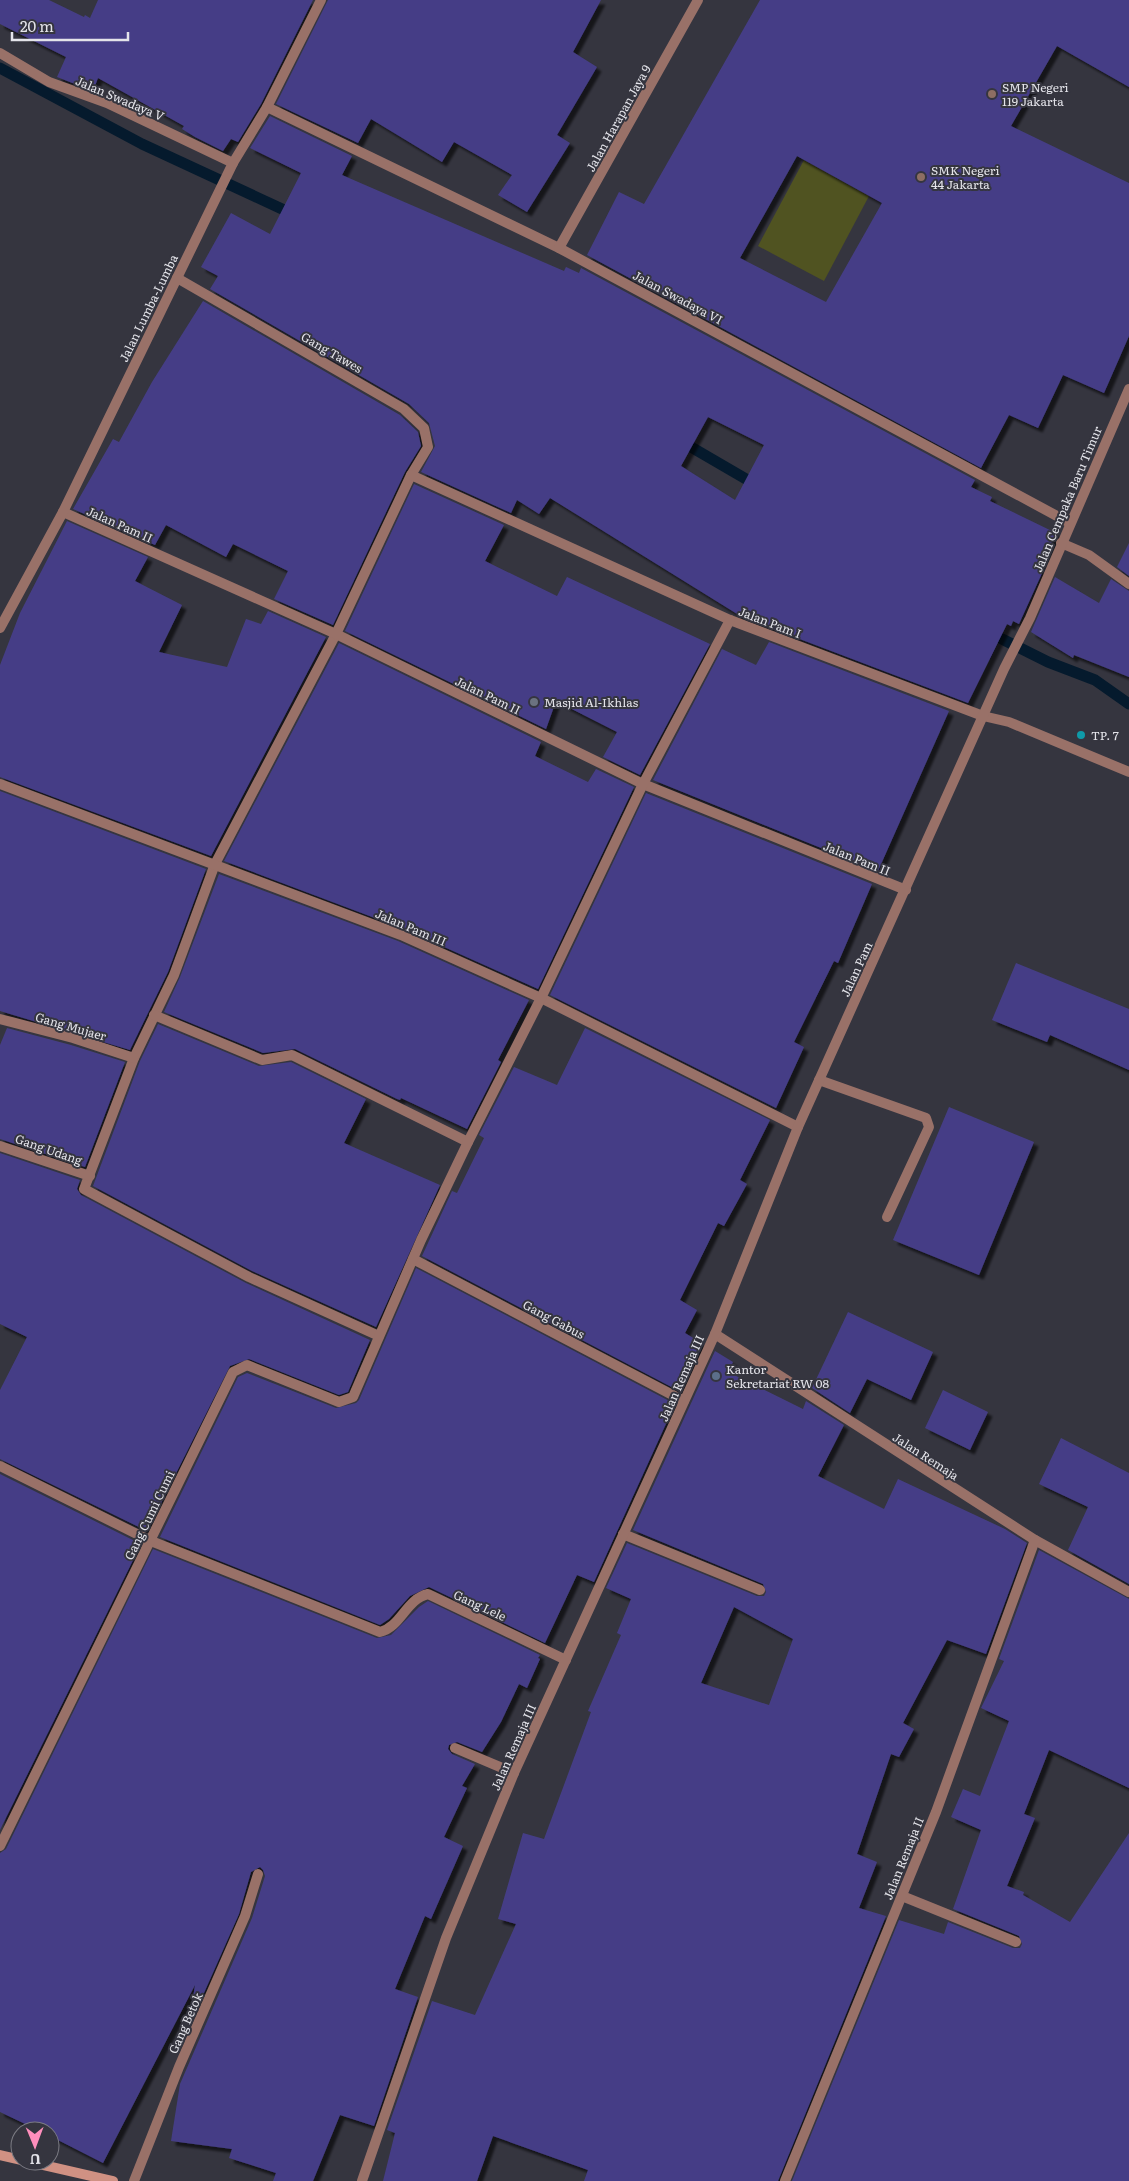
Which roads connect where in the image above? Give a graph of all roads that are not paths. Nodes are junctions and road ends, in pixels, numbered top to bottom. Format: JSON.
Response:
{"nodes":[{"id":1,"x":322,"y":0,"type":"edge"},
{"id":2,"x":698,"y":0,"type":"edge"},
{"id":3,"x":0,"y":53,"type":"edge"},
{"id":4,"x":267,"y":107,"type":"junction"},
{"id":5,"x":232,"y":164,"type":"junction"},
{"id":6,"x":560,"y":248,"type":"junction"},
{"id":7,"x":177,"y":278,"type":"junction"},
{"id":8,"x":1129,"y":389,"type":"edge"},
{"id":9,"x":411,"y":475,"type":"junction"},
{"id":10,"x":62,"y":512,"type":"junction"},
{"id":11,"x":1070,"y":523,"type":"junction"},
{"id":12,"x":1061,"y":544,"type":"junction"},
{"id":13,"x":1129,"y":584,"type":"edge"},
{"id":14,"x":1030,"y":618,"type":"joint"},
{"id":15,"x":730,"y":620,"type":"junction"},
{"id":16,"x":0,"y":628,"type":"edge"},
{"id":17,"x":336,"y":634,"type":"junction"},
{"id":18,"x":983,"y":716,"type":"junction"},
{"id":19,"x":1129,"y":772,"type":"edge"},
{"id":20,"x":0,"y":784,"type":"edge"},
{"id":21,"x":643,"y":784,"type":"junction"},
{"id":22,"x":215,"y":864,"type":"junction"},
{"id":23,"x":906,"y":890,"type":"junction"},
{"id":24,"x":541,"y":998,"type":"junction"},
{"id":25,"x":154,"y":1015,"type":"junction"},
{"id":26,"x":0,"y":1018,"type":"edge"},
{"id":27,"x":134,"y":1058,"type":"junction"},
{"id":28,"x":819,"y":1080,"type":"junction"},
{"id":29,"x":798,"y":1127,"type":"junction"},
{"id":30,"x":468,"y":1142,"type":"junction"},
{"id":31,"x":0,"y":1146,"type":"edge"},
{"id":32,"x":90,"y":1176,"type":"junction"},
{"id":33,"x":887,"y":1217,"type":"dead end"},
{"id":34,"x":413,"y":1259,"type":"junction"},
{"id":35,"x":715,"y":1334,"type":"junction"},
{"id":36,"x":379,"y":1336,"type":"junction"},
{"id":37,"x":684,"y":1401,"type":"junction"},
{"id":38,"x":0,"y":1466,"type":"edge"},
{"id":39,"x":623,"y":1534,"type":"junction"},
{"id":40,"x":151,"y":1540,"type":"junction"},
{"id":41,"x":1035,"y":1540,"type":"junction"},
{"id":42,"x":760,"y":1590,"type":"dead end"},
{"id":43,"x":1129,"y":1592,"type":"edge"},
{"id":44,"x":566,"y":1660,"type":"junction"},
{"id":45,"x":455,"y":1748,"type":"dead end"},
{"id":46,"x":514,"y":1773,"type":"junction"},
{"id":47,"x":0,"y":1846,"type":"edge"},
{"id":48,"x":258,"y":1874,"type":"dead end"},
{"id":49,"x":902,"y":1896,"type":"junction"},
{"id":50,"x":1016,"y":1942,"type":"dead end"},
{"id":51,"x":0,"y":2155,"type":"edge"},
{"id":52,"x":113,"y":2181,"type":"edge"},
{"id":53,"x":134,"y":2181,"type":"edge"},
{"id":54,"x":362,"y":2181,"type":"edge"},
{"id":55,"x":785,"y":2181,"type":"edge"}],
"edges":[{"from":1,"to":4,"type":"street","name":"Jalan Lumba-Lumba"},
{"from":2,"to":6,"type":"street","name":"Jalan Harapan Jaya 9"},
{"from":3,"to":5,"type":"street","name":"Jalan Swadaya V"},
{"from":4,"to":5,"type":"street","name":"Jalan Lumba-Lumba"},
{"from":4,"to":6,"type":"street","name":"Jalan Swadaya VI"},
{"from":5,"to":7,"type":"street","name":"Jalan Lumba-Lumba"},
{"from":6,"to":11,"type":"street","name":"Jalan Swadaya VI"},
{"from":7,"to":9,"type":"street","name":"Gang Tawes"},
{"from":7,"to":10,"type":"street","name":"Jalan Lumba-Lumba"},
{"from":8,"to":11,"type":"street","name":"Jalan Cempaka Baru Timur"},
{"from":9,"to":15,"type":"street","name":"Jalan Pam I"},
{"from":9,"to":17,"type":"street","name":"Gang Tawes"},
{"from":10,"to":16,"type":"street","name":"Jalan Lumba-Lumba"},
{"from":10,"to":17,"type":"street","name":"Jalan Pam II"},
{"from":11,"to":12,"type":"street","name":"Jalan Cempaka Baru Timur"},
{"from":12,"to":13,"type":"street"},
{"from":12,"to":14,"type":"street","name":"Jalan Cempaka Baru Timur"},
{"from":14,"to":18,"type":"street","name":"Jalan Pam"},
{"from":15,"to":18,"type":"street","name":"Jalan Pam I"},
{"from":15,"to":21,"type":"street","name":"Gang Cumi Cumi"},
{"from":17,"to":21,"type":"street","name":"Jalan Pam II"},
{"from":17,"to":22,"type":"street","name":"Gang Tawes"},
{"from":18,"to":19,"type":"street","name":"Jalan Pam I"},
{"from":18,"to":23,"type":"street","name":"Jalan Pam"},
{"from":20,"to":22,"type":"street","name":"Jalan Pam III"},
{"from":21,"to":23,"type":"street","name":"Jalan Pam II"},
{"from":21,"to":24,"type":"street","name":"Gang Cumi Cumi"},
{"from":22,"to":24,"type":"street","name":"Jalan Pam III"},
{"from":22,"to":25,"type":"street","name":"Gang Tawes"},
{"from":23,"to":28,"type":"street","name":"Jalan Pam"},
{"from":24,"to":29,"type":"street","name":"Jalan Pam III"},
{"from":24,"to":30,"type":"street","name":"Gang Cumi Cumi"},
{"from":25,"to":27,"type":"street","name":"Gang Tawes"},
{"from":25,"to":30,"type":"street"},
{"from":26,"to":27,"type":"street","name":"Gang Mujaer"},
{"from":27,"to":32,"type":"street","name":"Gang Tawes"},
{"from":28,"to":29,"type":"street","name":"Jalan Pam"},
{"from":28,"to":33,"type":"street"},
{"from":29,"to":35,"type":"street","name":"Jalan Pam"},
{"from":30,"to":34,"type":"street","name":"Gang Cumi Cumi"},
{"from":31,"to":32,"type":"street","name":"Gang Udang"},
{"from":32,"to":36,"type":"street"},
{"from":34,"to":36,"type":"street","name":"Gang Cumi Cumi"},
{"from":34,"to":37,"type":"street","name":"Gang Gabus"},
{"from":35,"to":37,"type":"street","name":"Jalan Remaja III"},
{"from":35,"to":41,"type":"street","name":"Jalan Remaja"},
{"from":36,"to":40,"type":"street","name":"Gang Cumi Cumi"},
{"from":37,"to":39,"type":"street","name":"Jalan Remaja III"},
{"from":38,"to":40,"type":"street"},
{"from":39,"to":42,"type":"street"},
{"from":39,"to":44,"type":"street","name":"Jalan Remaja III"},
{"from":40,"to":44,"type":"street","name":"Gang Lele"},
{"from":40,"to":47,"type":"street","name":"Gang Cumi Cumi"},
{"from":41,"to":43,"type":"street","name":"Jalan Remaja"},
{"from":41,"to":49,"type":"street","name":"Jalan Remaja II"},
{"from":44,"to":46,"type":"street","name":"Jalan Remaja III"},
{"from":45,"to":46,"type":"street"},
{"from":46,"to":54,"type":"street","name":"Jalan Remaja III"},
{"from":48,"to":53,"type":"street","name":"Gang Betok"},
{"from":49,"to":50,"type":"street"},
{"from":49,"to":55,"type":"street","name":"Jalan Remaja II"},
{"from":51,"to":52,"type":"street"}]}
